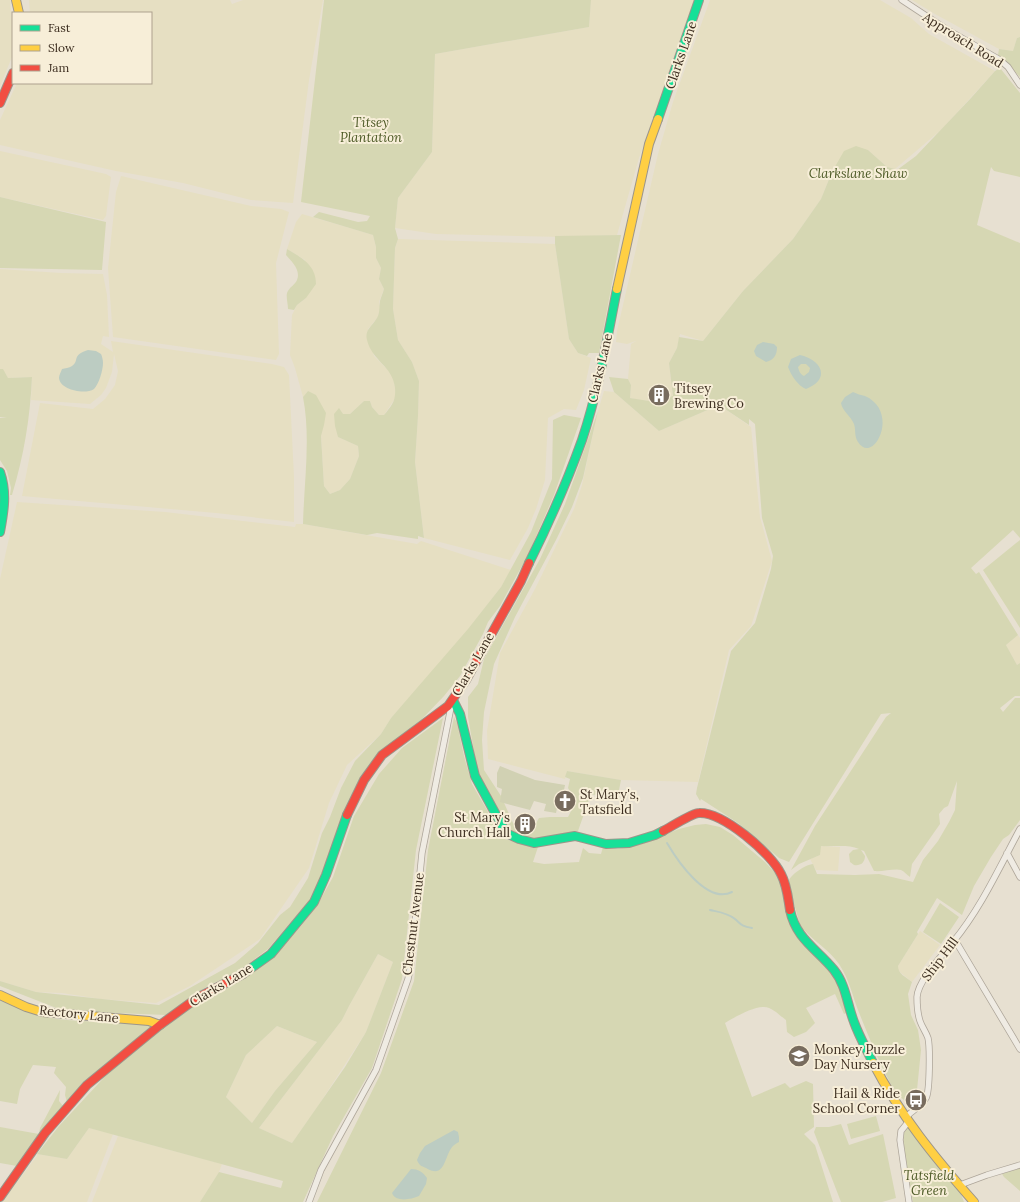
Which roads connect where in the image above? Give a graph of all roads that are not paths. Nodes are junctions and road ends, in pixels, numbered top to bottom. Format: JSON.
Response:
{"nodes":[{"id":1,"x":16,"y":0,"type":"edge"},
{"id":2,"x":699,"y":0,"type":"edge"},
{"id":3,"x":902,"y":0,"type":"edge"},
{"id":4,"x":19,"y":12,"type":"edge"},
{"id":5,"x":12,"y":75,"type":"edge"},
{"id":6,"x":1020,"y":85,"type":"edge"},
{"id":7,"x":0,"y":103,"type":"edge"},
{"id":8,"x":0,"y":472,"type":"edge"},
{"id":9,"x":0,"y":532,"type":"edge"},
{"id":10,"x":453,"y":700,"type":"junction"},
{"id":11,"x":1020,"y":830,"type":"edge"},
{"id":12,"x":1007,"y":854,"type":"junction"},
{"id":13,"x":1020,"y":877,"type":"edge"},
{"id":14,"x":955,"y":940,"type":"junction"},
{"id":15,"x":0,"y":995,"type":"edge"},
{"id":16,"x":160,"y":1025,"type":"junction"},
{"id":17,"x":1020,"y":1050,"type":"edge"},
{"id":18,"x":907,"y":1119,"type":"junction"},
{"id":19,"x":1020,"y":1165,"type":"edge"},
{"id":20,"x":960,"y":1186,"type":"junction"},
{"id":21,"x":0,"y":1197,"type":"edge"},
{"id":22,"x":309,"y":1202,"type":"edge"},
{"id":23,"x":909,"y":1202,"type":"edge"},
{"id":24,"x":967,"y":1202,"type":"edge"},
{"id":25,"x":974,"y":1202,"type":"edge"}],
"edges":[{"from":1,"to":4,"type":"main road"},
{"from":2,"to":10,"type":"main road","name":"Clarks Lane"},
{"from":3,"to":6,"type":"street","name":"Approach Road"},
{"from":5,"to":7,"type":"main road"},
{"from":8,"to":9,"type":"main road"},
{"from":10,"to":16,"type":"main road","name":"Clarks Lane"},
{"from":10,"to":18,"type":"main road"},
{"from":10,"to":22,"type":"street","name":"Chestnut Avenue"},
{"from":11,"to":12,"type":"street","name":"Ship Hill"},
{"from":12,"to":13,"type":"street"},
{"from":12,"to":14,"type":"street","name":"Ship Hill"},
{"from":14,"to":17,"type":"street"},
{"from":14,"to":18,"type":"street","name":"Ship Hill"},
{"from":15,"to":16,"type":"main road","name":"Rectory Lane"},
{"from":16,"to":21,"type":"main road","name":"Clarks Lane"},
{"from":18,"to":20,"type":"main road"},
{"from":18,"to":23,"type":"street"},
{"from":19,"to":20,"type":"street"},
{"from":20,"to":24,"type":"street"},
{"from":20,"to":25,"type":"main road"}]}
